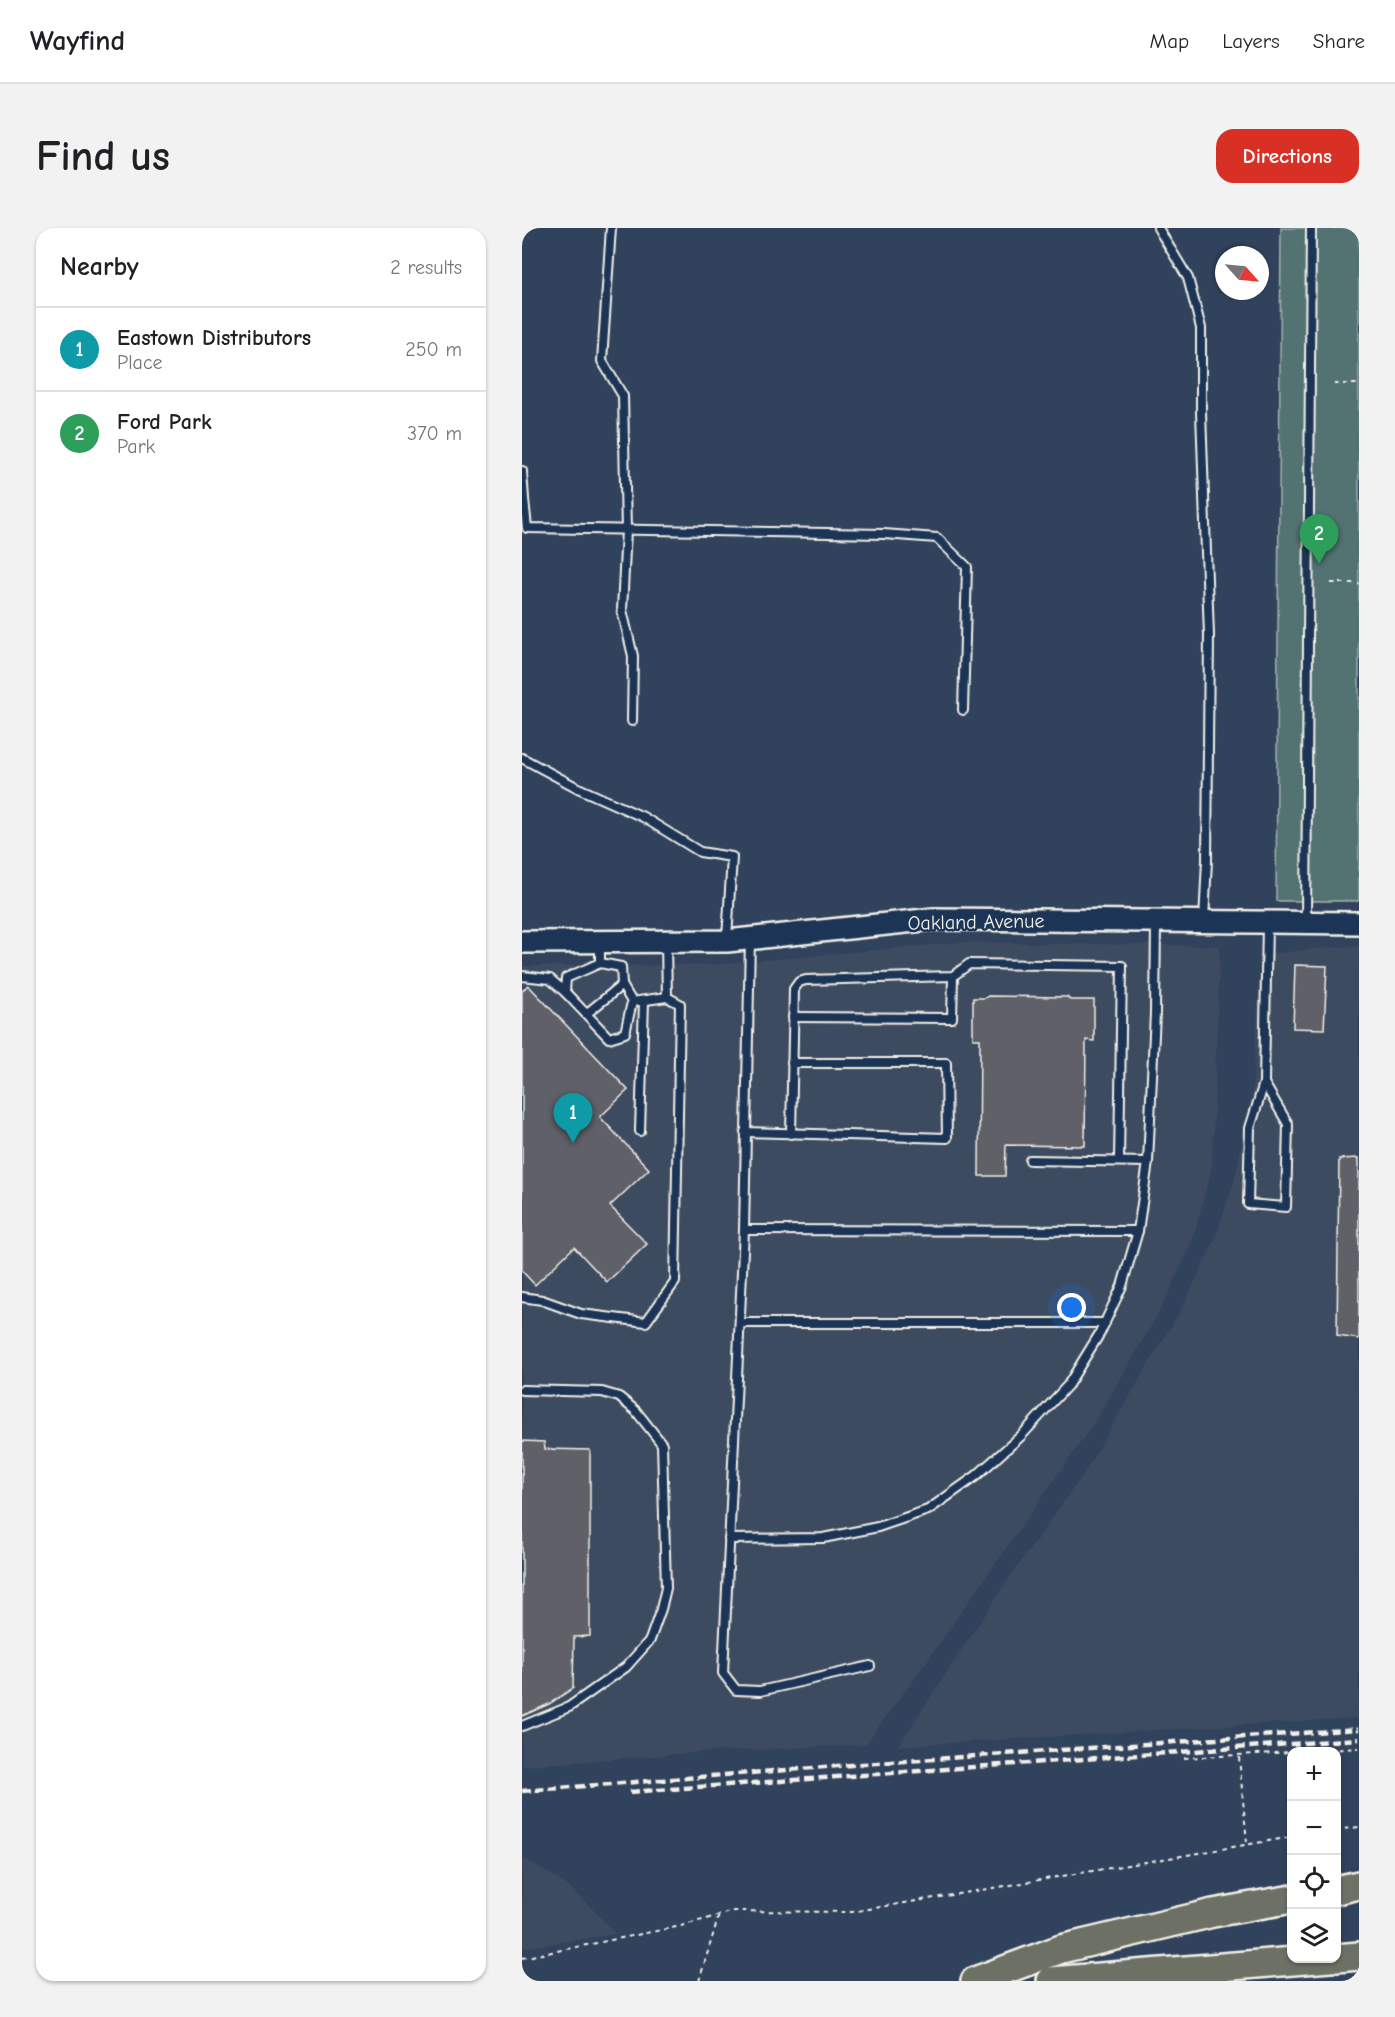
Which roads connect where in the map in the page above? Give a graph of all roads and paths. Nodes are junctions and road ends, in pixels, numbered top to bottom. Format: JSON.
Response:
{"nodes":[{"id":1,"x":611,"y":228,"type":"edge"},
{"id":2,"x":1158,"y":228,"type":"edge"},
{"id":3,"x":1311,"y":228,"type":"edge"},
{"id":4,"x":1334,"y":384,"type":"dead end"},
{"id":5,"x":1359,"y":384,"type":"edge"},
{"id":6,"x":522,"y":471,"type":"edge"},
{"id":7,"x":523,"y":499,"type":"edge"},
{"id":8,"x":626,"y":530,"type":"junction"},
{"id":9,"x":1332,"y":583,"type":"dead end"},
{"id":10,"x":1359,"y":583,"type":"edge"},
{"id":11,"x":963,"y":710,"type":"dead end"},
{"id":12,"x":632,"y":721,"type":"dead end"},
{"id":13,"x":522,"y":758,"type":"edge"},
{"id":14,"x":1156,"y":922,"type":"junction"},
{"id":15,"x":1204,"y":922,"type":"junction"},
{"id":16,"x":1268,"y":922,"type":"junction"},
{"id":17,"x":1306,"y":922,"type":"junction"},
{"id":18,"x":1359,"y":923,"type":"edge"},
{"id":19,"x":750,"y":939,"type":"junction"},
{"id":20,"x":666,"y":941,"type":"junction"},
{"id":21,"x":727,"y":941,"type":"junction"},
{"id":22,"x":522,"y":942,"type":"edge"},
{"id":23,"x":600,"y":953,"type":"junction"},
{"id":24,"x":522,"y":976,"type":"edge"},
{"id":25,"x":953,"y":976,"type":"junction"},
{"id":26,"x":622,"y":985,"type":"junction"},
{"id":27,"x":565,"y":992,"type":"junction"},
{"id":28,"x":667,"y":997,"type":"junction"},
{"id":29,"x":644,"y":1000,"type":"junction"},
{"id":30,"x":632,"y":1002,"type":"junction"},
{"id":31,"x":586,"y":1014,"type":"junction"},
{"id":32,"x":793,"y":1017,"type":"junction"},
{"id":33,"x":792,"y":1063,"type":"junction"},
{"id":34,"x":1264,"y":1083,"type":"junction"},
{"id":35,"x":640,"y":1131,"type":"dead end"},
{"id":36,"x":745,"y":1132,"type":"junction"},
{"id":37,"x":791,"y":1134,"type":"junction"},
{"id":38,"x":1030,"y":1160,"type":"dead end"},
{"id":39,"x":1119,"y":1161,"type":"junction"},
{"id":40,"x":1148,"y":1162,"type":"junction"},
{"id":41,"x":744,"y":1230,"type":"junction"},
{"id":42,"x":1138,"y":1231,"type":"junction"},
{"id":43,"x":522,"y":1297,"type":"edge"},
{"id":44,"x":740,"y":1323,"type":"junction"},
{"id":45,"x":1105,"y":1323,"type":"junction"},
{"id":46,"x":522,"y":1390,"type":"edge"},
{"id":47,"x":729,"y":1539,"type":"junction"},
{"id":48,"x":870,"y":1666,"type":"dead end"},
{"id":49,"x":522,"y":1726,"type":"edge"},
{"id":50,"x":1359,"y":1748,"type":"edge"},
{"id":51,"x":1341,"y":1749,"type":"edge"},
{"id":52,"x":1287,"y":1752,"type":"edge"},
{"id":53,"x":1239,"y":1756,"type":"junction"},
{"id":54,"x":1184,"y":1758,"type":"dead end"},
{"id":55,"x":1359,"y":1827,"type":"edge"},
{"id":56,"x":1341,"y":1829,"type":"edge"},
{"id":57,"x":1287,"y":1838,"type":"edge"},
{"id":58,"x":1247,"y":1843,"type":"junction"},
{"id":59,"x":1359,"y":1885,"type":"edge"},
{"id":60,"x":1341,"y":1889,"type":"edge"},
{"id":61,"x":1287,"y":1900,"type":"edge"},
{"id":62,"x":719,"y":1915,"type":"junction"},
{"id":63,"x":1359,"y":1956,"type":"edge"},
{"id":64,"x":522,"y":1958,"type":"edge"},
{"id":65,"x":1341,"y":1958,"type":"edge"},
{"id":66,"x":1287,"y":1962,"type":"edge"},
{"id":67,"x":699,"y":1981,"type":"edge"},
{"id":68,"x":975,"y":1981,"type":"edge"},
{"id":69,"x":1051,"y":1981,"type":"edge"}],
"edges":[{"from":1,"to":8,"type":"lane"},
{"from":2,"to":15,"type":"lane"},
{"from":3,"to":17,"type":"lane"},
{"from":4,"to":5,"type":"path"},
{"from":6,"to":7,"type":"lane"},
{"from":7,"to":8,"type":"lane"},
{"from":8,"to":11,"type":"lane"},
{"from":8,"to":12,"type":"lane"},
{"from":9,"to":10,"type":"path"},
{"from":13,"to":21,"type":"lane"},
{"from":14,"to":15,"type":"street","name":"Oakland Avenue"},
{"from":14,"to":19,"type":"street","name":"Oakland Avenue"},
{"from":14,"to":40,"type":"lane"},
{"from":15,"to":16,"type":"street","name":"Oakland Avenue"},
{"from":16,"to":17,"type":"street","name":"Oakland Avenue"},
{"from":16,"to":34,"type":"lane"},
{"from":17,"to":18,"type":"street","name":"Oakland Avenue"},
{"from":19,"to":21,"type":"street","name":"Oakland Avenue"},
{"from":19,"to":36,"type":"lane"},
{"from":20,"to":21,"type":"street","name":"Oakland Avenue"},
{"from":20,"to":23,"type":"street","name":"Oakland Avenue"},
{"from":20,"to":28,"type":"lane"},
{"from":22,"to":23,"type":"street","name":"Oakland Avenue"},
{"from":23,"to":26,"type":"lane"},
{"from":23,"to":27,"type":"lane"},
{"from":24,"to":27,"type":"lane"},
{"from":25,"to":32,"type":"lane"},
{"from":25,"to":32,"type":"lane"},
{"from":25,"to":39,"type":"lane"},
{"from":26,"to":30,"type":"lane"},
{"from":26,"to":31,"type":"lane"},
{"from":27,"to":31,"type":"lane"},
{"from":28,"to":29,"type":"lane"},
{"from":28,"to":43,"type":"lane"},
{"from":29,"to":30,"type":"lane"},
{"from":29,"to":35,"type":"lane"},
{"from":30,"to":31,"type":"lane"},
{"from":32,"to":33,"type":"lane"},
{"from":33,"to":37,"type":"lane"},
{"from":33,"to":37,"type":"lane"},
{"from":34,"to":34,"type":"lane"},
{"from":36,"to":37,"type":"lane"},
{"from":36,"to":41,"type":"lane"},
{"from":38,"to":39,"type":"lane"},
{"from":39,"to":40,"type":"lane"},
{"from":40,"to":42,"type":"lane"},
{"from":41,"to":42,"type":"lane"},
{"from":41,"to":44,"type":"lane"},
{"from":42,"to":45,"type":"lane"},
{"from":44,"to":45,"type":"lane"},
{"from":44,"to":47,"type":"lane"},
{"from":45,"to":47,"type":"lane"},
{"from":46,"to":49,"type":"lane"},
{"from":47,"to":48,"type":"lane"},
{"from":50,"to":51,"type":"path"},
{"from":52,"to":53,"type":"path"},
{"from":53,"to":54,"type":"path"},
{"from":53,"to":58,"type":"path"},
{"from":55,"to":56,"type":"path"},
{"from":57,"to":58,"type":"path"},
{"from":58,"to":62,"type":"path"},
{"from":59,"to":60,"type":"highway"},
{"from":61,"to":68,"type":"highway"},
{"from":62,"to":64,"type":"path"},
{"from":62,"to":67,"type":"path"},
{"from":63,"to":65,"type":"highway"},
{"from":66,"to":69,"type":"highway"}]}
